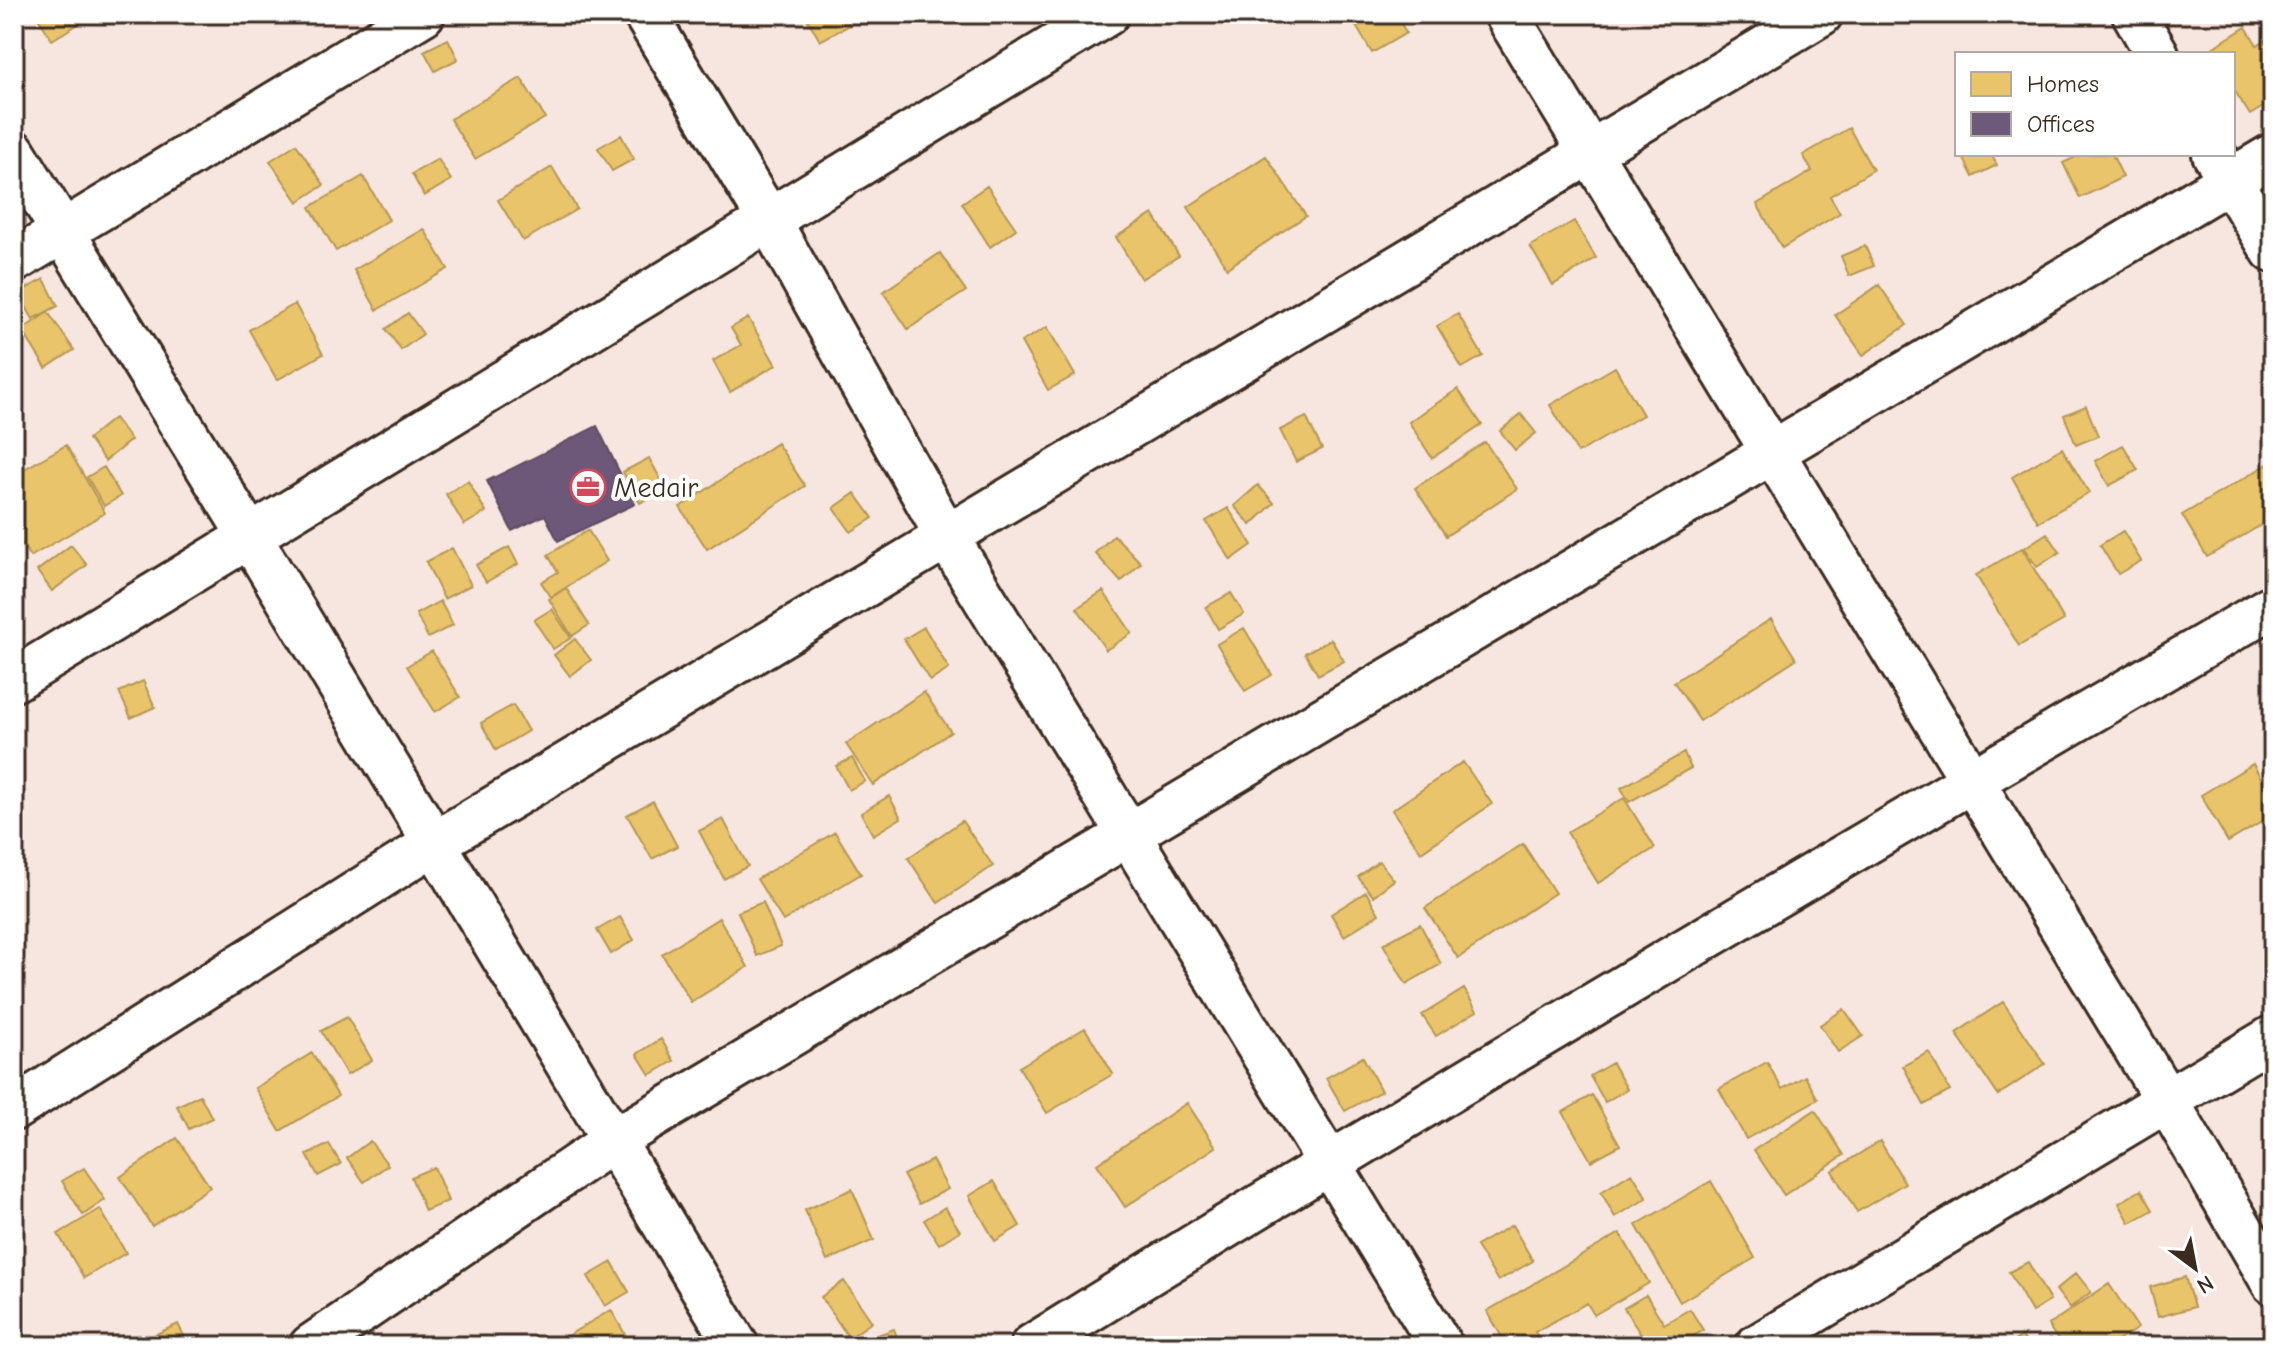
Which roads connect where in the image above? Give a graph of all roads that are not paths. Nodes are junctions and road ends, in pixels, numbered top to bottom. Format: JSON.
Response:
{"nodes":[{"id":1,"x":423,"y":14,"type":"edge"},
{"id":2,"x":645,"y":14,"type":"edge"},
{"id":3,"x":1107,"y":14,"type":"edge"},
{"id":4,"x":1506,"y":14,"type":"edge"},
{"id":5,"x":1821,"y":14,"type":"edge"},
{"id":6,"x":2134,"y":14,"type":"edge"},
{"id":7,"x":2156,"y":52,"type":"edge"},
{"id":8,"x":14,"y":152,"type":"edge"},
{"id":9,"x":1591,"y":153,"type":"junction"},
{"id":10,"x":2273,"y":155,"type":"edge"},
{"id":11,"x":2222,"y":167,"type":"edge"},
{"id":12,"x":769,"y":220,"type":"junction"},
{"id":13,"x":62,"y":231,"type":"junction"},
{"id":14,"x":2273,"y":251,"type":"edge"},
{"id":15,"x":14,"y":261,"type":"edge"},
{"id":16,"x":1771,"y":451,"type":"junction"},
{"id":17,"x":250,"y":537,"type":"junction"},
{"id":18,"x":947,"y":537,"type":"junction"},
{"id":19,"x":2273,"y":606,"type":"edge"},
{"id":20,"x":14,"y":680,"type":"edge"},
{"id":21,"x":1972,"y":780,"type":"junction"},
{"id":22,"x":1128,"y":834,"type":"junction"},
{"id":23,"x":433,"y":844,"type":"junction"},
{"id":24,"x":2273,"y":1037,"type":"edge"},
{"id":25,"x":2167,"y":1101,"type":"junction"},
{"id":26,"x":14,"y":1109,"type":"edge"},
{"id":27,"x":614,"y":1140,"type":"junction"},
{"id":28,"x":1328,"y":1162,"type":"junction"},
{"id":29,"x":2273,"y":1283,"type":"edge"},
{"id":30,"x":311,"y":1346,"type":"edge"},
{"id":31,"x":737,"y":1346,"type":"edge"},
{"id":32,"x":1032,"y":1346,"type":"edge"},
{"id":33,"x":1441,"y":1346,"type":"edge"},
{"id":34,"x":1757,"y":1346,"type":"edge"}],
"edges":[{"from":1,"to":13,"type":"street"},
{"from":2,"to":12,"type":"street"},
{"from":3,"to":12,"type":"street"},
{"from":4,"to":9,"type":"street"},
{"from":5,"to":9,"type":"street"},
{"from":6,"to":7,"type":"street"},
{"from":8,"to":13,"type":"street"},
{"from":9,"to":16,"type":"street"},
{"from":9,"to":18,"type":"street"},
{"from":10,"to":11,"type":"street"},
{"from":11,"to":14,"type":"street"},
{"from":11,"to":16,"type":"street"},
{"from":12,"to":17,"type":"street"},
{"from":12,"to":18,"type":"street"},
{"from":13,"to":15,"type":"street"},
{"from":13,"to":17,"type":"street"},
{"from":16,"to":21,"type":"street"},
{"from":16,"to":22,"type":"street"},
{"from":17,"to":20,"type":"street"},
{"from":17,"to":23,"type":"street"},
{"from":18,"to":22,"type":"street"},
{"from":18,"to":23,"type":"street"},
{"from":19,"to":21,"type":"street"},
{"from":21,"to":25,"type":"street"},
{"from":21,"to":28,"type":"street"},
{"from":22,"to":27,"type":"street"},
{"from":22,"to":28,"type":"street"},
{"from":23,"to":26,"type":"street"},
{"from":23,"to":27,"type":"street"},
{"from":24,"to":25,"type":"street"},
{"from":25,"to":29,"type":"street"},
{"from":25,"to":34,"type":"street"},
{"from":27,"to":30,"type":"street"},
{"from":27,"to":31,"type":"street"},
{"from":28,"to":32,"type":"street"},
{"from":28,"to":33,"type":"street"}]}
